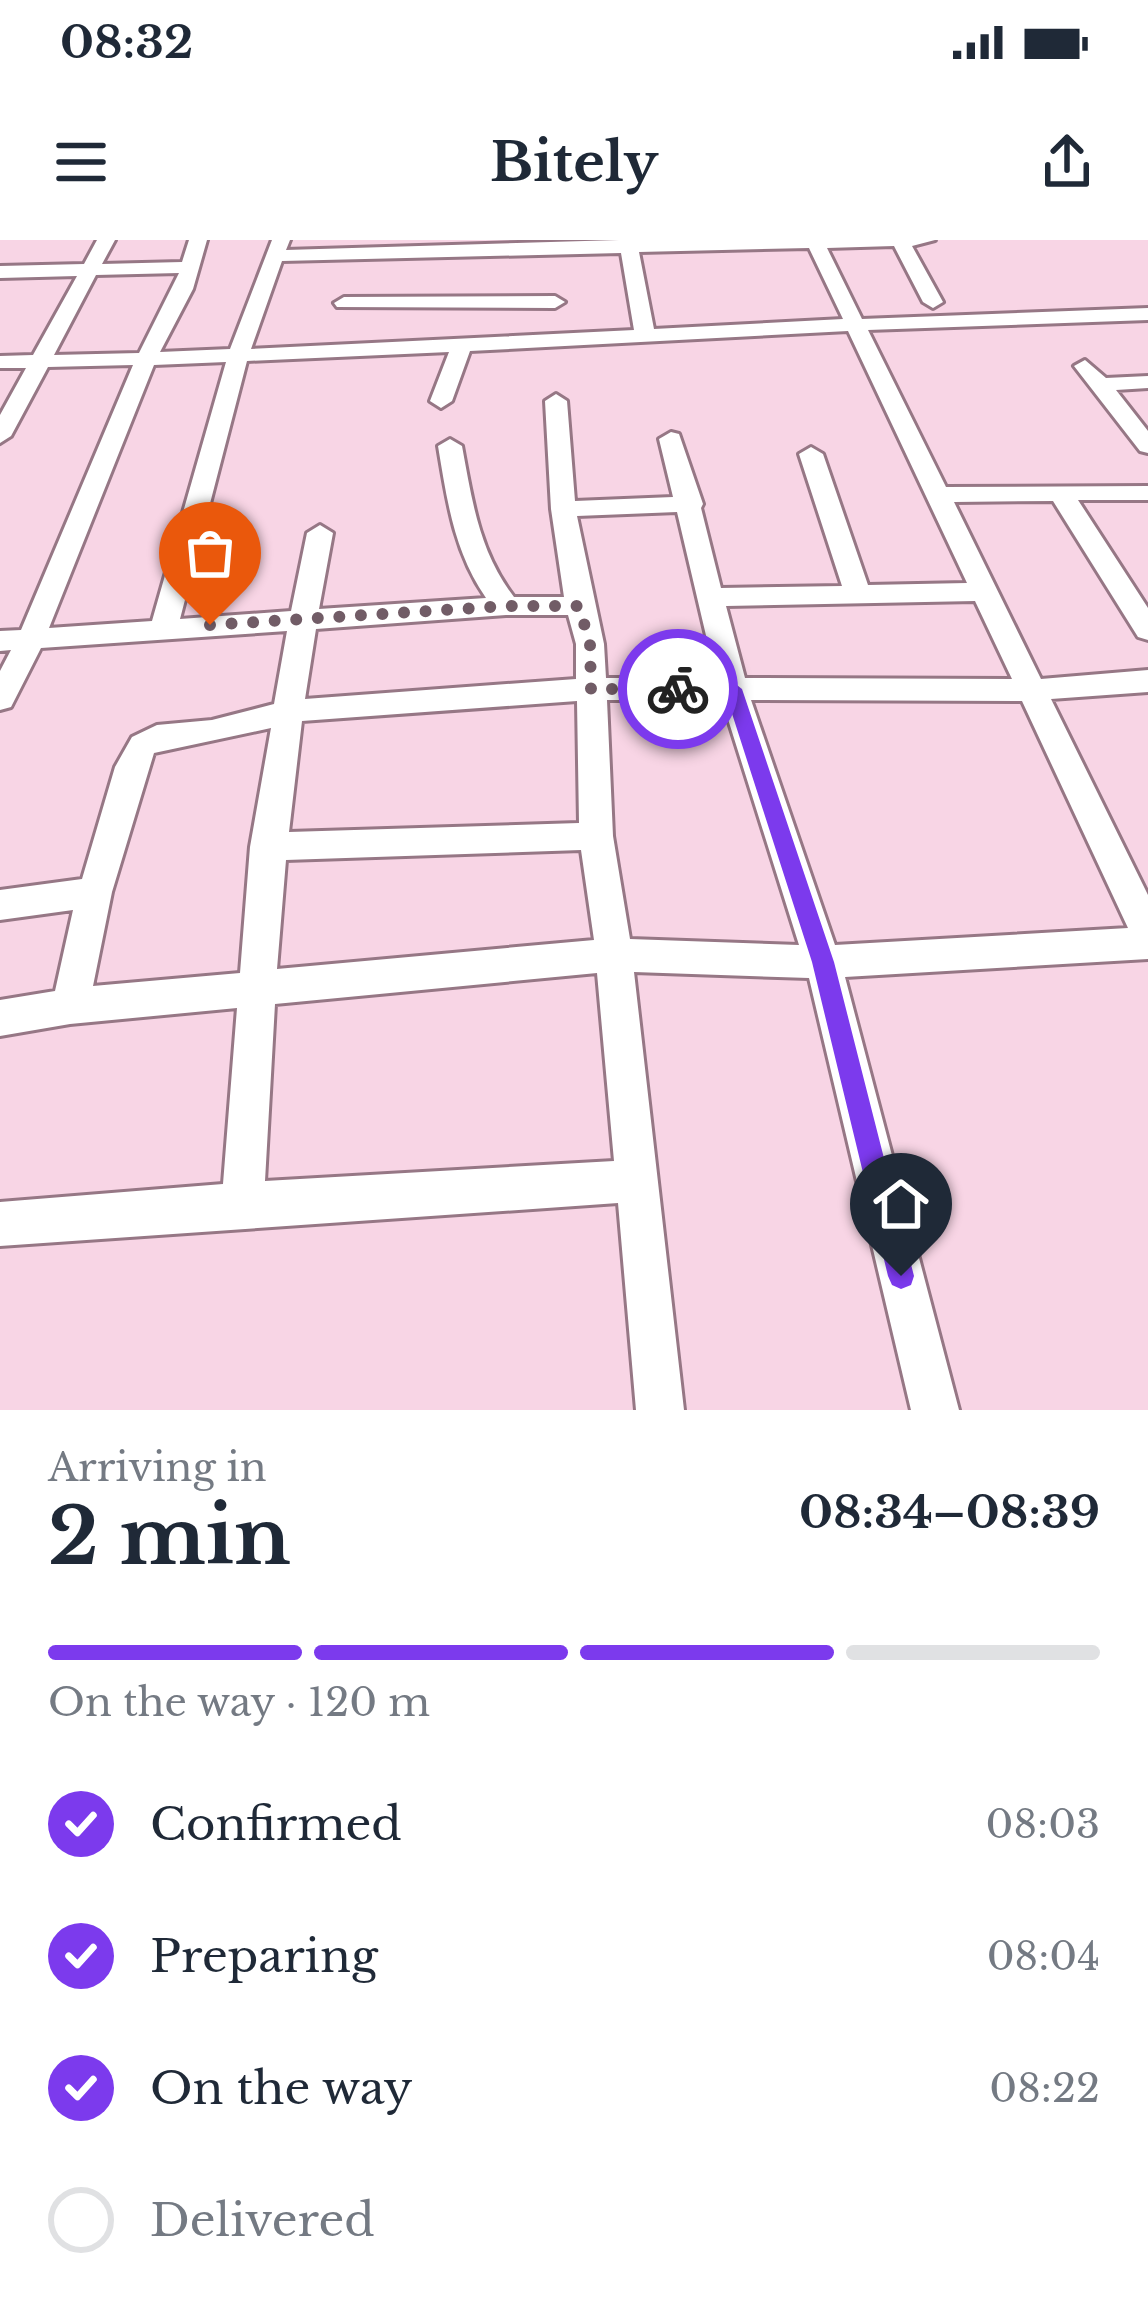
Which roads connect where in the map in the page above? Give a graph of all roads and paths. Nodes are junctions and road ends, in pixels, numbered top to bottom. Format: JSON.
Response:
{"nodes":[{"id":1,"x":106,"y":240,"type":"edge"},
{"id":2,"x":198,"y":240,"type":"edge"},
{"id":3,"x":926,"y":240,"type":"edge"},
{"id":4,"x":900,"y":241,"type":"edge"},
{"id":5,"x":629,"y":243,"type":"edge"},
{"id":6,"x":815,"y":243,"type":"edge"},
{"id":7,"x":446,"y":246,"type":"edge"},
{"id":8,"x":277,"y":248,"type":"edge"},
{"id":9,"x":188,"y":268,"type":"junction"},
{"id":10,"x":89,"y":270,"type":"junction"},
{"id":11,"x":0,"y":272,"type":"edge"},
{"id":12,"x":552,"y":276,"type":"junction"},
{"id":13,"x":348,"y":287,"type":"junction"},
{"id":14,"x":933,"y":302,"type":"dead end"},
{"id":15,"x":1148,"y":314,"type":"edge"},
{"id":16,"x":856,"y":323,"type":"junction"},
{"id":17,"x":645,"y":336,"type":"junction"},
{"id":18,"x":560,"y":341,"type":"junction"},
{"id":19,"x":461,"y":348,"type":"junction"},
{"id":20,"x":238,"y":356,"type":"junction"},
{"id":21,"x":146,"y":359,"type":"junction"},
{"id":22,"x":0,"y":362,"type":"edge"},
{"id":23,"x":37,"y":362,"type":"junction"},
{"id":24,"x":1148,"y":382,"type":"edge"},
{"id":25,"x":441,"y":401,"type":"dead end"},
{"id":26,"x":556,"y":401,"type":"dead end"},
{"id":27,"x":0,"y":436,"type":"edge"},
{"id":28,"x":671,"y":439,"type":"dead end"},
{"id":29,"x":450,"y":446,"type":"dead end"},
{"id":30,"x":1148,"y":446,"type":"edge"},
{"id":31,"x":811,"y":454,"type":"dead end"},
{"id":32,"x":1061,"y":493,"type":"junction"},
{"id":33,"x":1148,"y":493,"type":"edge"},
{"id":34,"x":938,"y":495,"type":"junction"},
{"id":35,"x":691,"y":504,"type":"junction"},
{"id":36,"x":563,"y":509,"type":"junction"},
{"id":37,"x":320,"y":533,"type":"dead end"},
{"id":38,"x":1148,"y":575,"type":"edge"},
{"id":39,"x":1117,"y":576,"type":"junction"},
{"id":40,"x":982,"y":592,"type":"junction"},
{"id":41,"x":858,"y":594,"type":"junction"},
{"id":42,"x":712,"y":597,"type":"junction"},
{"id":43,"x":506,"y":606,"type":"junction"},
{"id":44,"x":579,"y":606,"type":"junction"},
{"id":45,"x":302,"y":619,"type":"junction"},
{"id":46,"x":164,"y":627,"type":"junction"},
{"id":47,"x":1148,"y":630,"type":"edge"},
{"id":48,"x":0,"y":641,"type":"edge"},
{"id":49,"x":30,"y":641,"type":"junction"},
{"id":50,"x":1148,"y":681,"type":"edge"},
{"id":51,"x":591,"y":689,"type":"junction"},
{"id":52,"x":733,"y":689,"type":"junction"},
{"id":53,"x":1035,"y":690,"type":"junction"},
{"id":54,"x":0,"y":699,"type":"edge"},
{"id":55,"x":290,"y":711,"type":"junction"},
{"id":56,"x":596,"y":836,"type":"junction"},
{"id":57,"x":267,"y":848,"type":"junction"},
{"id":58,"x":95,"y":892,"type":"junction"},
{"id":59,"x":0,"y":904,"type":"edge"},
{"id":60,"x":1148,"y":932,"type":"edge"},
{"id":61,"x":1148,"y":943,"type":"edge"},
{"id":62,"x":614,"y":955,"type":"junction"},
{"id":63,"x":823,"y":962,"type":"junction"},
{"id":64,"x":254,"y":988,"type":"junction"},
{"id":65,"x":70,"y":1006,"type":"junction"},
{"id":66,"x":0,"y":1018,"type":"edge"},
{"id":67,"x":637,"y":1181,"type":"junction"},
{"id":68,"x":243,"y":1204,"type":"junction"},
{"id":69,"x":3,"y":1234,"type":"edge"},
{"id":70,"x":660,"y":1410,"type":"edge"},
{"id":71,"x":935,"y":1410,"type":"edge"}],
"edges":[{"from":1,"to":10,"type":"street"},
{"from":2,"to":9,"type":"street"},
{"from":3,"to":4,"type":"street"},
{"from":4,"to":6,"type":"street"},
{"from":4,"to":14,"type":"street"},
{"from":5,"to":6,"type":"street"},
{"from":5,"to":12,"type":"street"},
{"from":5,"to":17,"type":"street"},
{"from":6,"to":16,"type":"street"},
{"from":7,"to":12,"type":"street"},
{"from":7,"to":13,"type":"street"},
{"from":8,"to":13,"type":"street"},
{"from":8,"to":20,"type":"street"},
{"from":9,"to":10,"type":"street"},
{"from":9,"to":21,"type":"street"},
{"from":10,"to":11,"type":"street"},
{"from":10,"to":23,"type":"street"},
{"from":12,"to":13,"type":"street"},
{"from":12,"to":18,"type":"street"},
{"from":15,"to":16,"type":"street"},
{"from":16,"to":17,"type":"street"},
{"from":16,"to":34,"type":"street"},
{"from":17,"to":18,"type":"street"},
{"from":18,"to":19,"type":"street"},
{"from":19,"to":20,"type":"street"},
{"from":19,"to":25,"type":"street"},
{"from":20,"to":21,"type":"street"},
{"from":20,"to":46,"type":"street"},
{"from":21,"to":23,"type":"street"},
{"from":21,"to":49,"type":"street"},
{"from":22,"to":23,"type":"street"},
{"from":23,"to":27,"type":"street"},
{"from":24,"to":30,"type":"street"},
{"from":26,"to":36,"type":"street"},
{"from":28,"to":35,"type":"street"},
{"from":29,"to":43,"type":"street"},
{"from":31,"to":41,"type":"street"},
{"from":32,"to":33,"type":"street"},
{"from":32,"to":34,"type":"street"},
{"from":32,"to":39,"type":"street"},
{"from":34,"to":40,"type":"street"},
{"from":35,"to":36,"type":"street"},
{"from":35,"to":42,"type":"street"},
{"from":36,"to":44,"type":"street"},
{"from":37,"to":45,"type":"street"},
{"from":38,"to":39,"type":"street"},
{"from":39,"to":47,"type":"street"},
{"from":40,"to":41,"type":"street"},
{"from":40,"to":53,"type":"street"},
{"from":41,"to":42,"type":"street"},
{"from":42,"to":52,"type":"street"},
{"from":43,"to":44,"type":"street"},
{"from":43,"to":45,"type":"street"},
{"from":44,"to":51,"type":"street"},
{"from":45,"to":46,"type":"street"},
{"from":45,"to":55,"type":"street"},
{"from":46,"to":49,"type":"street"},
{"from":48,"to":49,"type":"street"},
{"from":49,"to":54,"type":"street"},
{"from":50,"to":53,"type":"street"},
{"from":51,"to":52,"type":"street"},
{"from":51,"to":55,"type":"street"},
{"from":51,"to":56,"type":"street"},
{"from":52,"to":53,"type":"street"},
{"from":52,"to":63,"type":"street"},
{"from":53,"to":60,"type":"street"},
{"from":55,"to":57,"type":"street"},
{"from":55,"to":58,"type":"street"},
{"from":56,"to":57,"type":"street"},
{"from":56,"to":62,"type":"street"},
{"from":57,"to":64,"type":"street"},
{"from":58,"to":59,"type":"street"},
{"from":58,"to":65,"type":"street"},
{"from":61,"to":63,"type":"street"},
{"from":62,"to":63,"type":"street"},
{"from":62,"to":64,"type":"street"},
{"from":62,"to":67,"type":"street"},
{"from":63,"to":71,"type":"street"},
{"from":64,"to":65,"type":"street"},
{"from":64,"to":68,"type":"street"},
{"from":65,"to":66,"type":"street"},
{"from":67,"to":68,"type":"street"},
{"from":67,"to":70,"type":"street"},
{"from":68,"to":69,"type":"street"}]}
